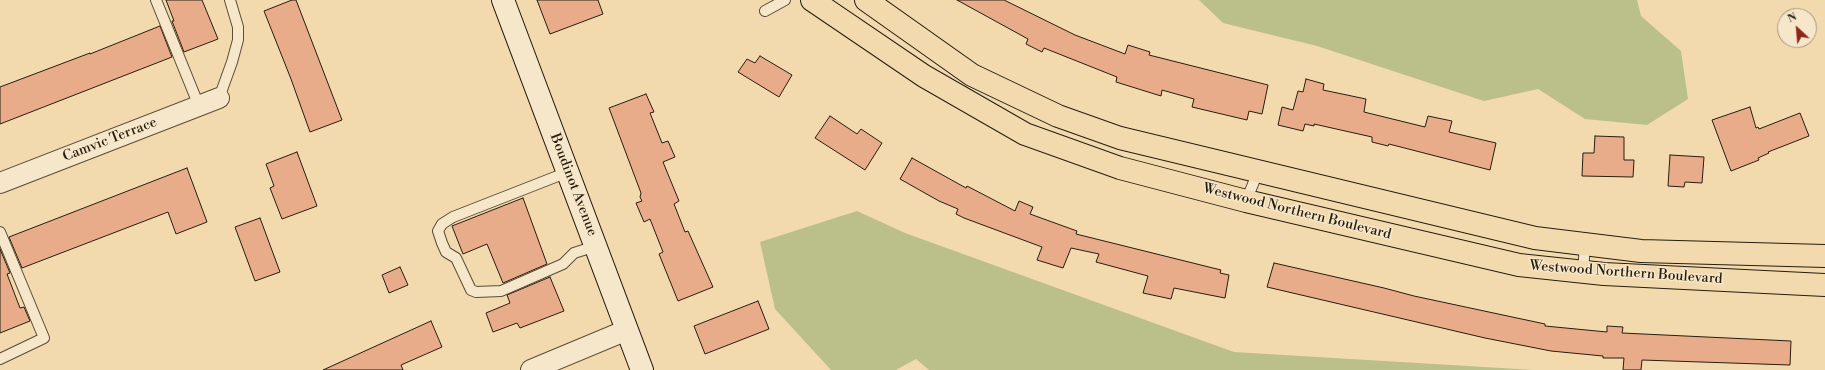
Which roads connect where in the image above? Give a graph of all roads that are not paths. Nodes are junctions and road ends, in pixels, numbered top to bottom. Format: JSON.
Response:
{"nodes":[{"id":1,"x":156,"y":0,"type":"edge"},
{"id":2,"x":230,"y":0,"type":"edge"},
{"id":3,"x":503,"y":0,"type":"edge"},
{"id":4,"x":785,"y":0,"type":"edge"},
{"id":5,"x":812,"y":0,"type":"edge"},
{"id":6,"x":866,"y":0,"type":"edge"},
{"id":7,"x":765,"y":11,"type":"dead end"},
{"id":8,"x":219,"y":98,"type":"joint"},
{"id":9,"x":200,"y":106,"type":"junction"},
{"id":10,"x":568,"y":172,"type":"junction"},
{"id":11,"x":1258,"y":172,"type":"junction"},
{"id":12,"x":0,"y":183,"type":"edge"},
{"id":13,"x":1246,"y":201,"type":"junction"},
{"id":14,"x":0,"y":232,"type":"edge"},
{"id":15,"x":1585,"y":244,"type":"junction"},
{"id":16,"x":596,"y":246,"type":"junction"},
{"id":17,"x":1825,"y":256,"type":"edge"},
{"id":18,"x":1583,"y":272,"type":"junction"},
{"id":19,"x":1825,"y":285,"type":"edge"},
{"id":20,"x":627,"y":330,"type":"junction"},
{"id":21,"x":0,"y":359,"type":"edge"},
{"id":22,"x":531,"y":370,"type":"edge"},
{"id":23,"x":642,"y":370,"type":"edge"}],
"edges":[{"from":1,"to":9,"type":"lane"},
{"from":2,"to":8,"type":"lane"},
{"from":3,"to":10,"type":"street","name":"Boudinot Avenue"},
{"from":4,"to":7,"type":"lane"},
{"from":5,"to":13,"type":"main road","name":"Westwood Northern Boulevard"},
{"from":6,"to":11,"type":"main road","name":"Westwood Northern Boulevard"},
{"from":8,"to":9,"type":"street","name":"Camvic Terrace"},
{"from":9,"to":12,"type":"street","name":"Camvic Terrace"},
{"from":10,"to":16,"type":"street","name":"Boudinot Avenue"},
{"from":10,"to":16,"type":"lane"},
{"from":11,"to":13,"type":"lane"},
{"from":11,"to":15,"type":"main road","name":"Westwood Northern Boulevard"},
{"from":13,"to":18,"type":"main road","name":"Westwood Northern Boulevard"},
{"from":14,"to":21,"type":"lane"},
{"from":15,"to":17,"type":"main road","name":"Westwood Northern Boulevard"},
{"from":15,"to":18,"type":"lane"},
{"from":16,"to":20,"type":"street","name":"Boudinot Avenue"},
{"from":18,"to":19,"type":"main road","name":"Westwood Northern Boulevard"},
{"from":20,"to":22,"type":"street"},
{"from":20,"to":23,"type":"street","name":"Boudinot Avenue"}]}
